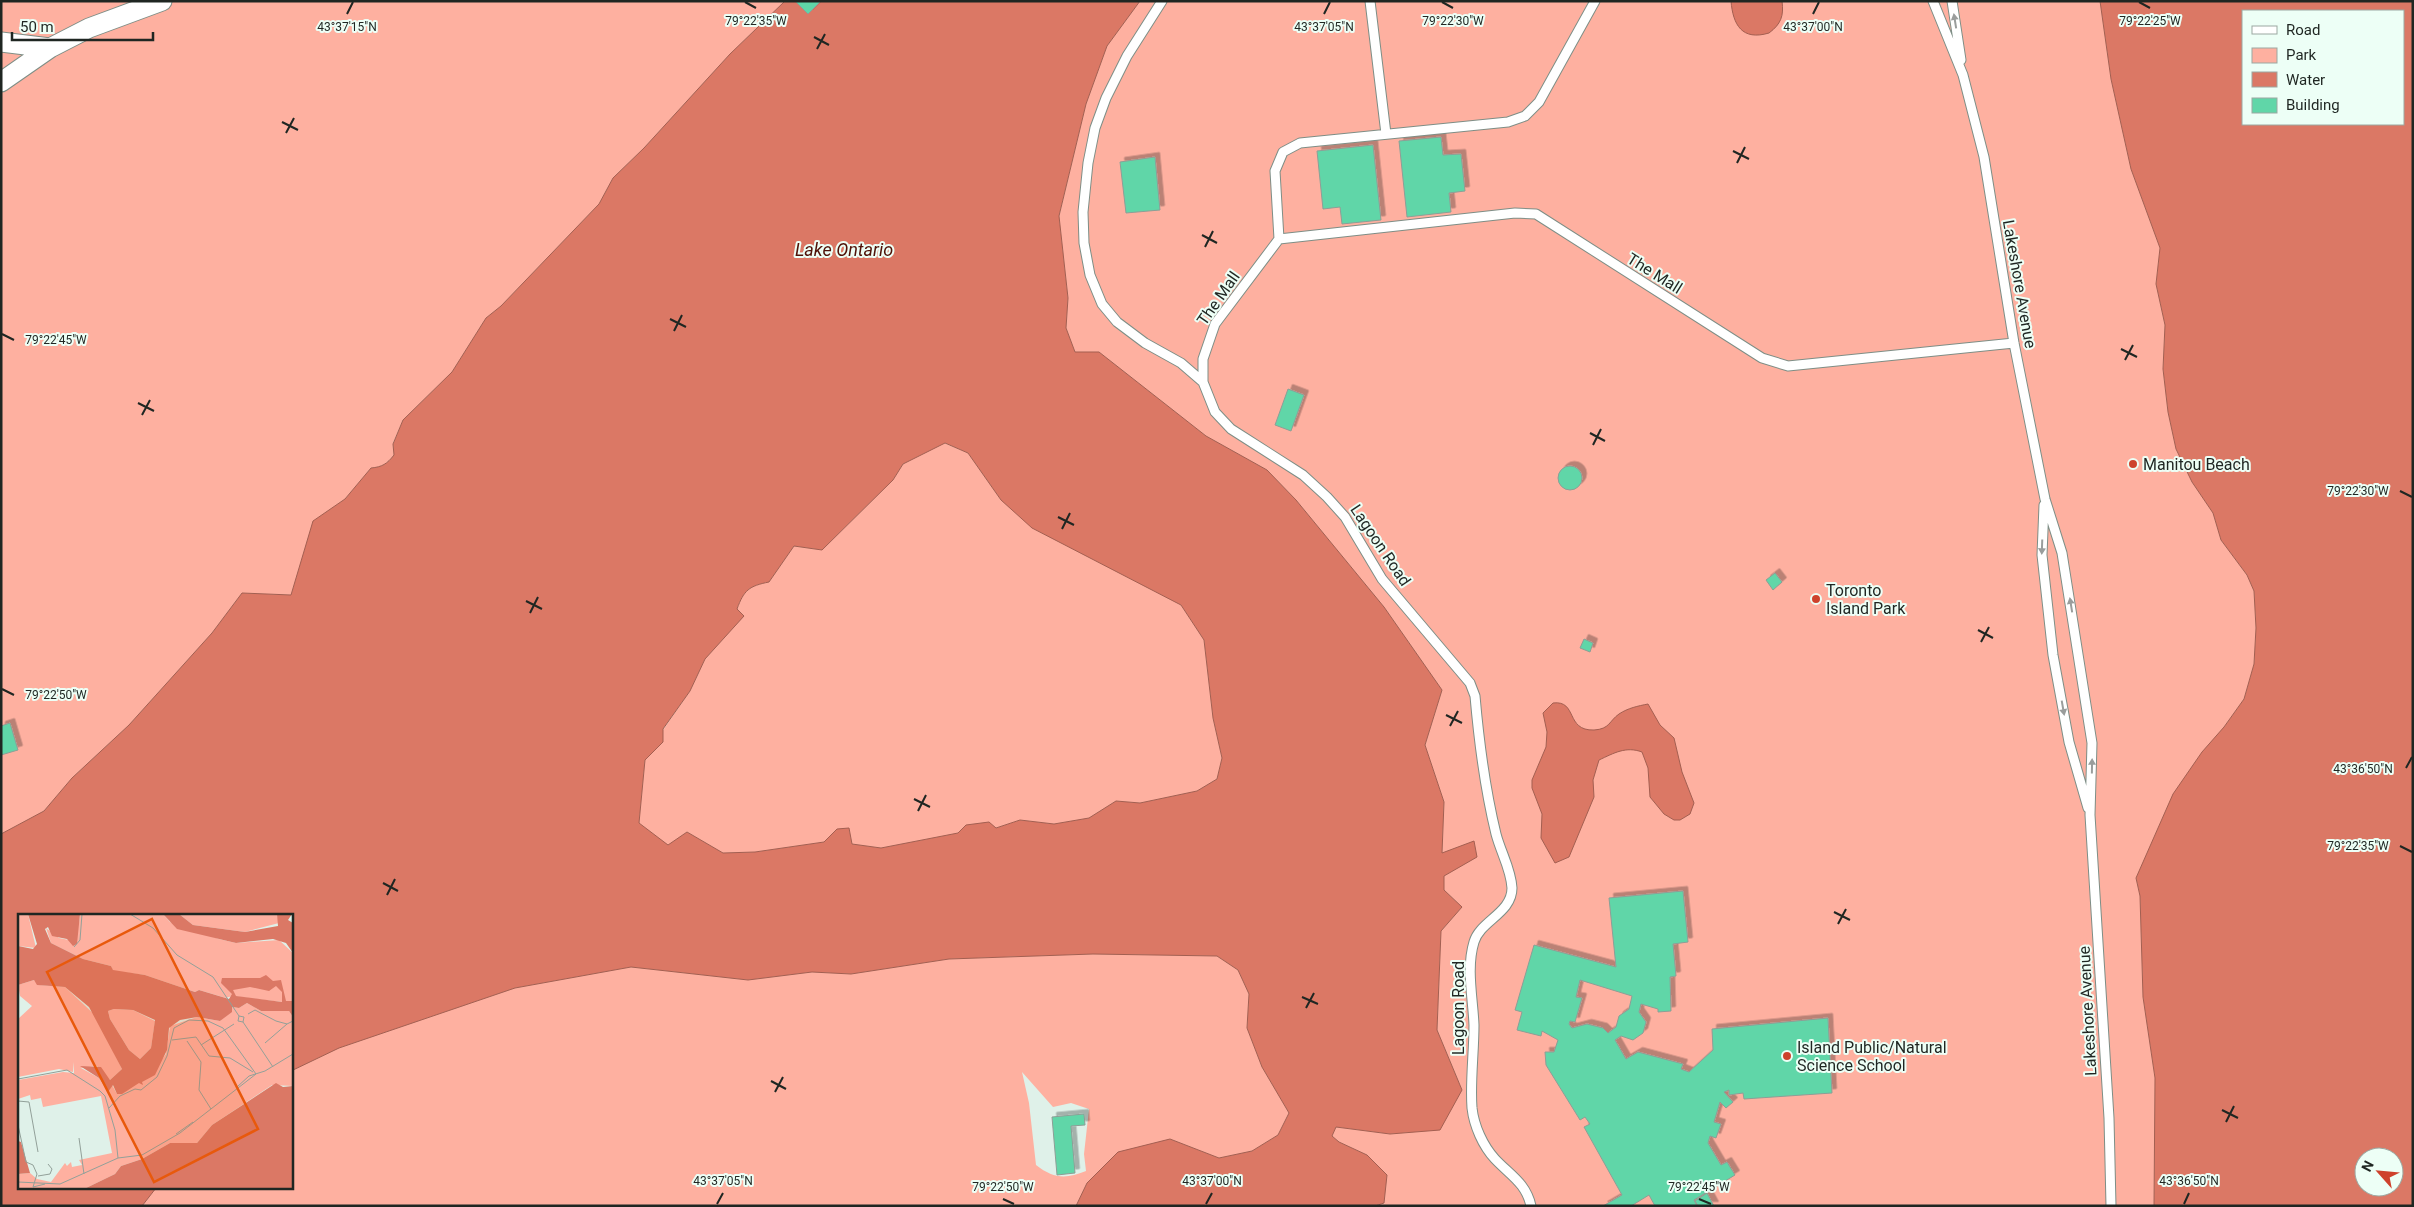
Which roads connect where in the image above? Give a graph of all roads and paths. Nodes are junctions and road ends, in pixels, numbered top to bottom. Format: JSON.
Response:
{"nodes":[{"id":1,"x":162,"y":1,"type":"edge"},
{"id":2,"x":1162,"y":1,"type":"edge"},
{"id":3,"x":1370,"y":1,"type":"edge"},
{"id":4,"x":1595,"y":1,"type":"edge"},
{"id":5,"x":1933,"y":1,"type":"edge"},
{"id":6,"x":1952,"y":1,"type":"edge"},
{"id":7,"x":1,"y":42,"type":"edge"},
{"id":8,"x":50,"y":48,"type":"junction"},
{"id":9,"x":1963,"y":75,"type":"junction"},
{"id":10,"x":1,"y":82,"type":"edge"},
{"id":11,"x":1386,"y":134,"type":"junction"},
{"id":12,"x":1279,"y":240,"type":"junction"},
{"id":13,"x":2014,"y":343,"type":"junction"},
{"id":14,"x":1203,"y":382,"type":"junction"},
{"id":15,"x":2045,"y":498,"type":"junction"},
{"id":16,"x":2090,"y":815,"type":"junction"},
{"id":17,"x":1531,"y":1206,"type":"edge"},
{"id":18,"x":2111,"y":1206,"type":"edge"}],
"edges":[{"from":1,"to":8,"type":"street"},
{"from":2,"to":14,"type":"lane","name":"Lagoon Road"},
{"from":3,"to":11,"type":"lane"},
{"from":4,"to":11,"type":"lane"},
{"from":5,"to":9,"type":"lane","name":"Lakeshore Avenue"},
{"from":9,"to":6,"type":"lane","name":"Lakeshore Avenue","one_way":true},
{"from":7,"to":8,"type":"street"},
{"from":8,"to":10,"type":"street"},
{"from":9,"to":13,"type":"lane","name":"Lakeshore Avenue"},
{"from":11,"to":12,"type":"lane"},
{"from":12,"to":13,"type":"lane","name":"The Mall"},
{"from":12,"to":14,"type":"lane","name":"The Mall"},
{"from":13,"to":15,"type":"lane","name":"Lakeshore Avenue"},
{"from":14,"to":17,"type":"lane","name":"Lagoon Road"},
{"from":16,"to":15,"type":"lane","name":"Lakeshore Avenue","one_way":true},
{"from":15,"to":16,"type":"lane","name":"Lakeshore Avenue","one_way":true},
{"from":16,"to":18,"type":"lane","name":"Lakeshore Avenue"}]}
